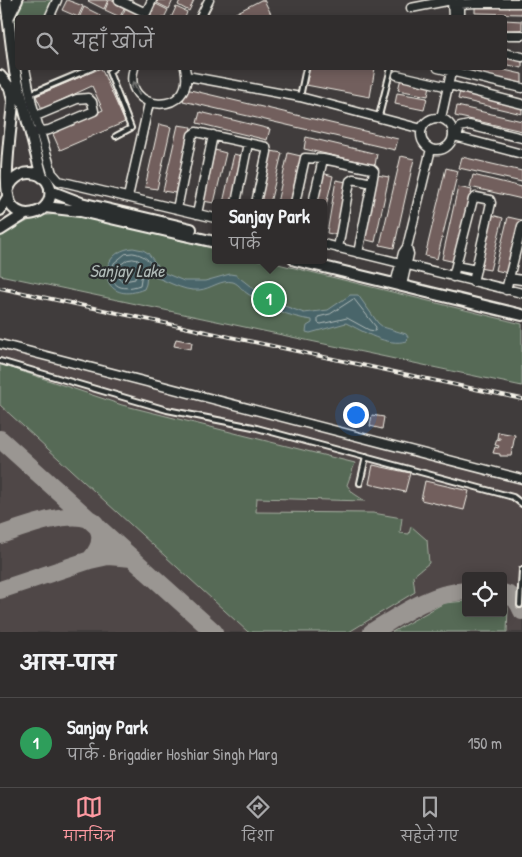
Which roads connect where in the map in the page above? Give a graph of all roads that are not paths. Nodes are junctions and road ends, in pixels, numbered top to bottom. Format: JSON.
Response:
{"nodes":[{"id":1,"x":5,"y":0,"type":"edge"},
{"id":2,"x":17,"y":0,"type":"edge"},
{"id":3,"x":57,"y":0,"type":"edge"},
{"id":4,"x":119,"y":0,"type":"edge"},
{"id":5,"x":209,"y":0,"type":"edge"},
{"id":6,"x":452,"y":0,"type":"edge"},
{"id":7,"x":149,"y":1,"type":"edge"},
{"id":8,"x":460,"y":2,"type":"edge"},
{"id":9,"x":522,"y":3,"type":"edge"},
{"id":10,"x":0,"y":7,"type":"edge"},
{"id":11,"x":411,"y":8,"type":"dead end"},
{"id":12,"x":50,"y":15,"type":"edge"},
{"id":13,"x":145,"y":15,"type":"edge"},
{"id":14,"x":202,"y":15,"type":"edge"},
{"id":15,"x":453,"y":15,"type":"edge"},
{"id":16,"x":460,"y":15,"type":"edge"},
{"id":17,"x":8,"y":18,"type":"junction"},
{"id":18,"x":507,"y":35,"type":"edge"},
{"id":19,"x":522,"y":35,"type":"edge"},
{"id":20,"x":15,"y":54,"type":"edge"},
{"id":21,"x":507,"y":54,"type":"edge"},
{"id":22,"x":522,"y":57,"type":"edge"},
{"id":23,"x":18,"y":70,"type":"edge"},
{"id":24,"x":25,"y":70,"type":"edge"},
{"id":25,"x":87,"y":70,"type":"edge"},
{"id":26,"x":111,"y":70,"type":"edge"},
{"id":27,"x":133,"y":70,"type":"edge"},
{"id":28,"x":186,"y":70,"type":"edge"},
{"id":29,"x":306,"y":70,"type":"edge"},
{"id":30,"x":390,"y":70,"type":"edge"},
{"id":31,"x":447,"y":70,"type":"edge"},
{"id":32,"x":451,"y":70,"type":"edge"},
{"id":33,"x":397,"y":75,"type":"dead end"},
{"id":34,"x":0,"y":76,"type":"edge"},
{"id":35,"x":187,"y":76,"type":"junction"},
{"id":36,"x":447,"y":86,"type":"junction"},
{"id":37,"x":522,"y":88,"type":"edge"},
{"id":38,"x":30,"y":94,"type":"junction"},
{"id":39,"x":300,"y":97,"type":"junction"},
{"id":40,"x":149,"y":103,"type":"junction"},
{"id":41,"x":522,"y":104,"type":"edge"},
{"id":42,"x":31,"y":115,"type":"junction"},
{"id":43,"x":379,"y":116,"type":"junction"},
{"id":44,"x":12,"y":118,"type":"junction"},
{"id":45,"x":441,"y":118,"type":"junction"},
{"id":46,"x":422,"y":128,"type":"junction"},
{"id":47,"x":36,"y":131,"type":"junction"},
{"id":48,"x":116,"y":136,"type":"dead end"},
{"id":49,"x":213,"y":136,"type":"junction"},
{"id":50,"x":455,"y":136,"type":"junction"},
{"id":51,"x":522,"y":138,"type":"edge"},
{"id":52,"x":248,"y":142,"type":"junction"},
{"id":53,"x":431,"y":149,"type":"junction"},
{"id":54,"x":522,"y":154,"type":"edge"},
{"id":55,"x":323,"y":159,"type":"junction"},
{"id":56,"x":42,"y":177,"type":"junction"},
{"id":57,"x":372,"y":183,"type":"junction"},
{"id":58,"x":50,"y":191,"type":"junction"},
{"id":59,"x":8,"y":193,"type":"junction"},
{"id":60,"x":128,"y":197,"type":"junction"},
{"id":61,"x":237,"y":199,"type":"edge"},
{"id":62,"x":257,"y":199,"type":"edge"},
{"id":63,"x":296,"y":199,"type":"edge"},
{"id":64,"x":313,"y":199,"type":"edge"},
{"id":65,"x":45,"y":207,"type":"junction"},
{"id":66,"x":176,"y":209,"type":"junction"},
{"id":67,"x":0,"y":210,"type":"edge"},
{"id":68,"x":25,"y":214,"type":"junction"},
{"id":69,"x":197,"y":214,"type":"junction"},
{"id":70,"x":212,"y":217,"type":"edge"},
{"id":71,"x":522,"y":226,"type":"edge"},
{"id":72,"x":0,"y":230,"type":"edge"},
{"id":73,"x":212,"y":234,"type":"edge"},
{"id":74,"x":212,"y":241,"type":"edge"},
{"id":75,"x":327,"y":245,"type":"edge"},
{"id":76,"x":338,"y":248,"type":"junction"},
{"id":77,"x":358,"y":253,"type":"junction"},
{"id":78,"x":327,"y":261,"type":"edge"},
{"id":79,"x":315,"y":264,"type":"edge"},
{"id":80,"x":404,"y":264,"type":"junction"},
{"id":81,"x":456,"y":266,"type":"junction"},
{"id":82,"x":476,"y":270,"type":"junction"},
{"id":83,"x":453,"y":277,"type":"junction"},
{"id":84,"x":509,"y":278,"type":"junction"},
{"id":85,"x":522,"y":280,"type":"edge"},
{"id":86,"x":399,"y":281,"type":"junction"},
{"id":87,"x":473,"y":282,"type":"junction"},
{"id":88,"x":506,"y":290,"type":"junction"},
{"id":89,"x":522,"y":293,"type":"edge"},
{"id":90,"x":522,"y":308,"type":"edge"},
{"id":91,"x":522,"y":315,"type":"edge"},
{"id":92,"x":0,"y":344,"type":"edge"},
{"id":93,"x":0,"y":361,"type":"edge"},
{"id":94,"x":366,"y":457,"type":"junction"},
{"id":95,"x":522,"y":479,"type":"edge"},
{"id":96,"x":360,"y":483,"type":"dead end"},
{"id":97,"x":522,"y":504,"type":"edge"},
{"id":98,"x":522,"y":570,"type":"edge"},
{"id":99,"x":520,"y":605,"type":"dead end"}],
"edges":[{"from":1,"to":10,"type":"street"},
{"from":1,"to":17,"type":"street"},
{"from":2,"to":17,"type":"street"},
{"from":3,"to":12,"type":"street"},
{"from":4,"to":13,"type":"street"},
{"from":5,"to":14,"type":"street"},
{"from":6,"to":11,"type":"street"},
{"from":6,"to":15,"type":"street"},
{"from":7,"to":13,"type":"street"},
{"from":8,"to":9,"type":"street"},
{"from":8,"to":16,"type":"street"},
{"from":17,"to":20,"type":"street"},
{"from":18,"to":19,"type":"street"},
{"from":21,"to":22,"type":"street"},
{"from":23,"to":42,"type":"street"},
{"from":24,"to":38,"type":"street"},
{"from":25,"to":38,"type":"lane"},
{"from":26,"to":48,"type":"lane"},
{"from":40,"to":27,"type":"street","one_way":true},
{"from":28,"to":35,"type":"street"},
{"from":29,"to":39,"type":"lane"},
{"from":30,"to":43,"type":"lane"},
{"from":31,"to":36,"type":"street"},
{"from":32,"to":37,"type":"street"},
{"from":33,"to":36,"type":"street"},
{"from":34,"to":44,"type":"street"},
{"from":35,"to":39,"type":"street"},
{"from":35,"to":40,"type":"street"},
{"from":36,"to":41,"type":"street"},
{"from":36,"to":45,"type":"street"},
{"from":38,"to":42,"type":"street"},
{"from":39,"to":43,"type":"street"},
{"from":40,"to":60,"type":"street"},
{"from":42,"to":44,"type":"street"},
{"from":42,"to":47,"type":"street"},
{"from":42,"to":47,"type":"street"},
{"from":43,"to":46,"type":"street"},
{"from":44,"to":59,"type":"street"},
{"from":45,"to":46,"type":"street"},
{"from":45,"to":50,"type":"street"},
{"from":46,"to":53,"type":"street"},
{"from":47,"to":56,"type":"street"},
{"from":47,"to":60,"type":"street"},
{"from":49,"to":52,"type":"street"},
{"from":49,"to":66,"type":"street"},
{"from":49,"to":69,"type":"street"},
{"from":50,"to":51,"type":"street"},
{"from":50,"to":53,"type":"street"},
{"from":50,"to":54,"type":"street"},
{"from":52,"to":61,"type":"street"},
{"from":52,"to":62,"type":"street"},
{"from":53,"to":80,"type":"street"},
{"from":55,"to":57,"type":"street"},
{"from":55,"to":63,"type":"street"},
{"from":55,"to":64,"type":"street"},
{"from":56,"to":58,"type":"street"},
{"from":56,"to":59,"type":"street"},
{"from":57,"to":76,"type":"street"},
{"from":57,"to":77,"type":"street"},
{"from":58,"to":65,"type":"street"},
{"from":58,"to":73,"type":"street"},
{"from":59,"to":67,"type":"street"},
{"from":59,"to":68,"type":"street"},
{"from":60,"to":66,"type":"street"},
{"from":65,"to":68,"type":"street"},
{"from":65,"to":74,"type":"street"},
{"from":66,"to":69,"type":"street"},
{"from":68,"to":72,"type":"street"},
{"from":69,"to":70,"type":"street"},
{"from":71,"to":84,"type":"street"},
{"from":75,"to":76,"type":"street"},
{"from":76,"to":77,"type":"street"},
{"from":77,"to":80,"type":"street"},
{"from":78,"to":86,"type":"street"},
{"from":79,"to":86,"type":"street"},
{"from":80,"to":83,"type":"street"},
{"from":80,"to":86,"type":"street"},
{"from":81,"to":82,"type":"street"},
{"from":81,"to":82,"type":"street"},
{"from":81,"to":83,"type":"street"},
{"from":82,"to":87,"type":"street"},
{"from":83,"to":87,"type":"street"},
{"from":84,"to":85,"type":"street"},
{"from":84,"to":88,"type":"street"},
{"from":86,"to":90,"type":"street"},
{"from":86,"to":91,"type":"street"},
{"from":87,"to":88,"type":"street"},
{"from":88,"to":89,"type":"street"},
{"from":92,"to":95,"type":"street"},
{"from":93,"to":94,"type":"lane"},
{"from":94,"to":96,"type":"lane"},
{"from":94,"to":97,"type":"lane"},
{"from":98,"to":99,"type":"lane"}]}
